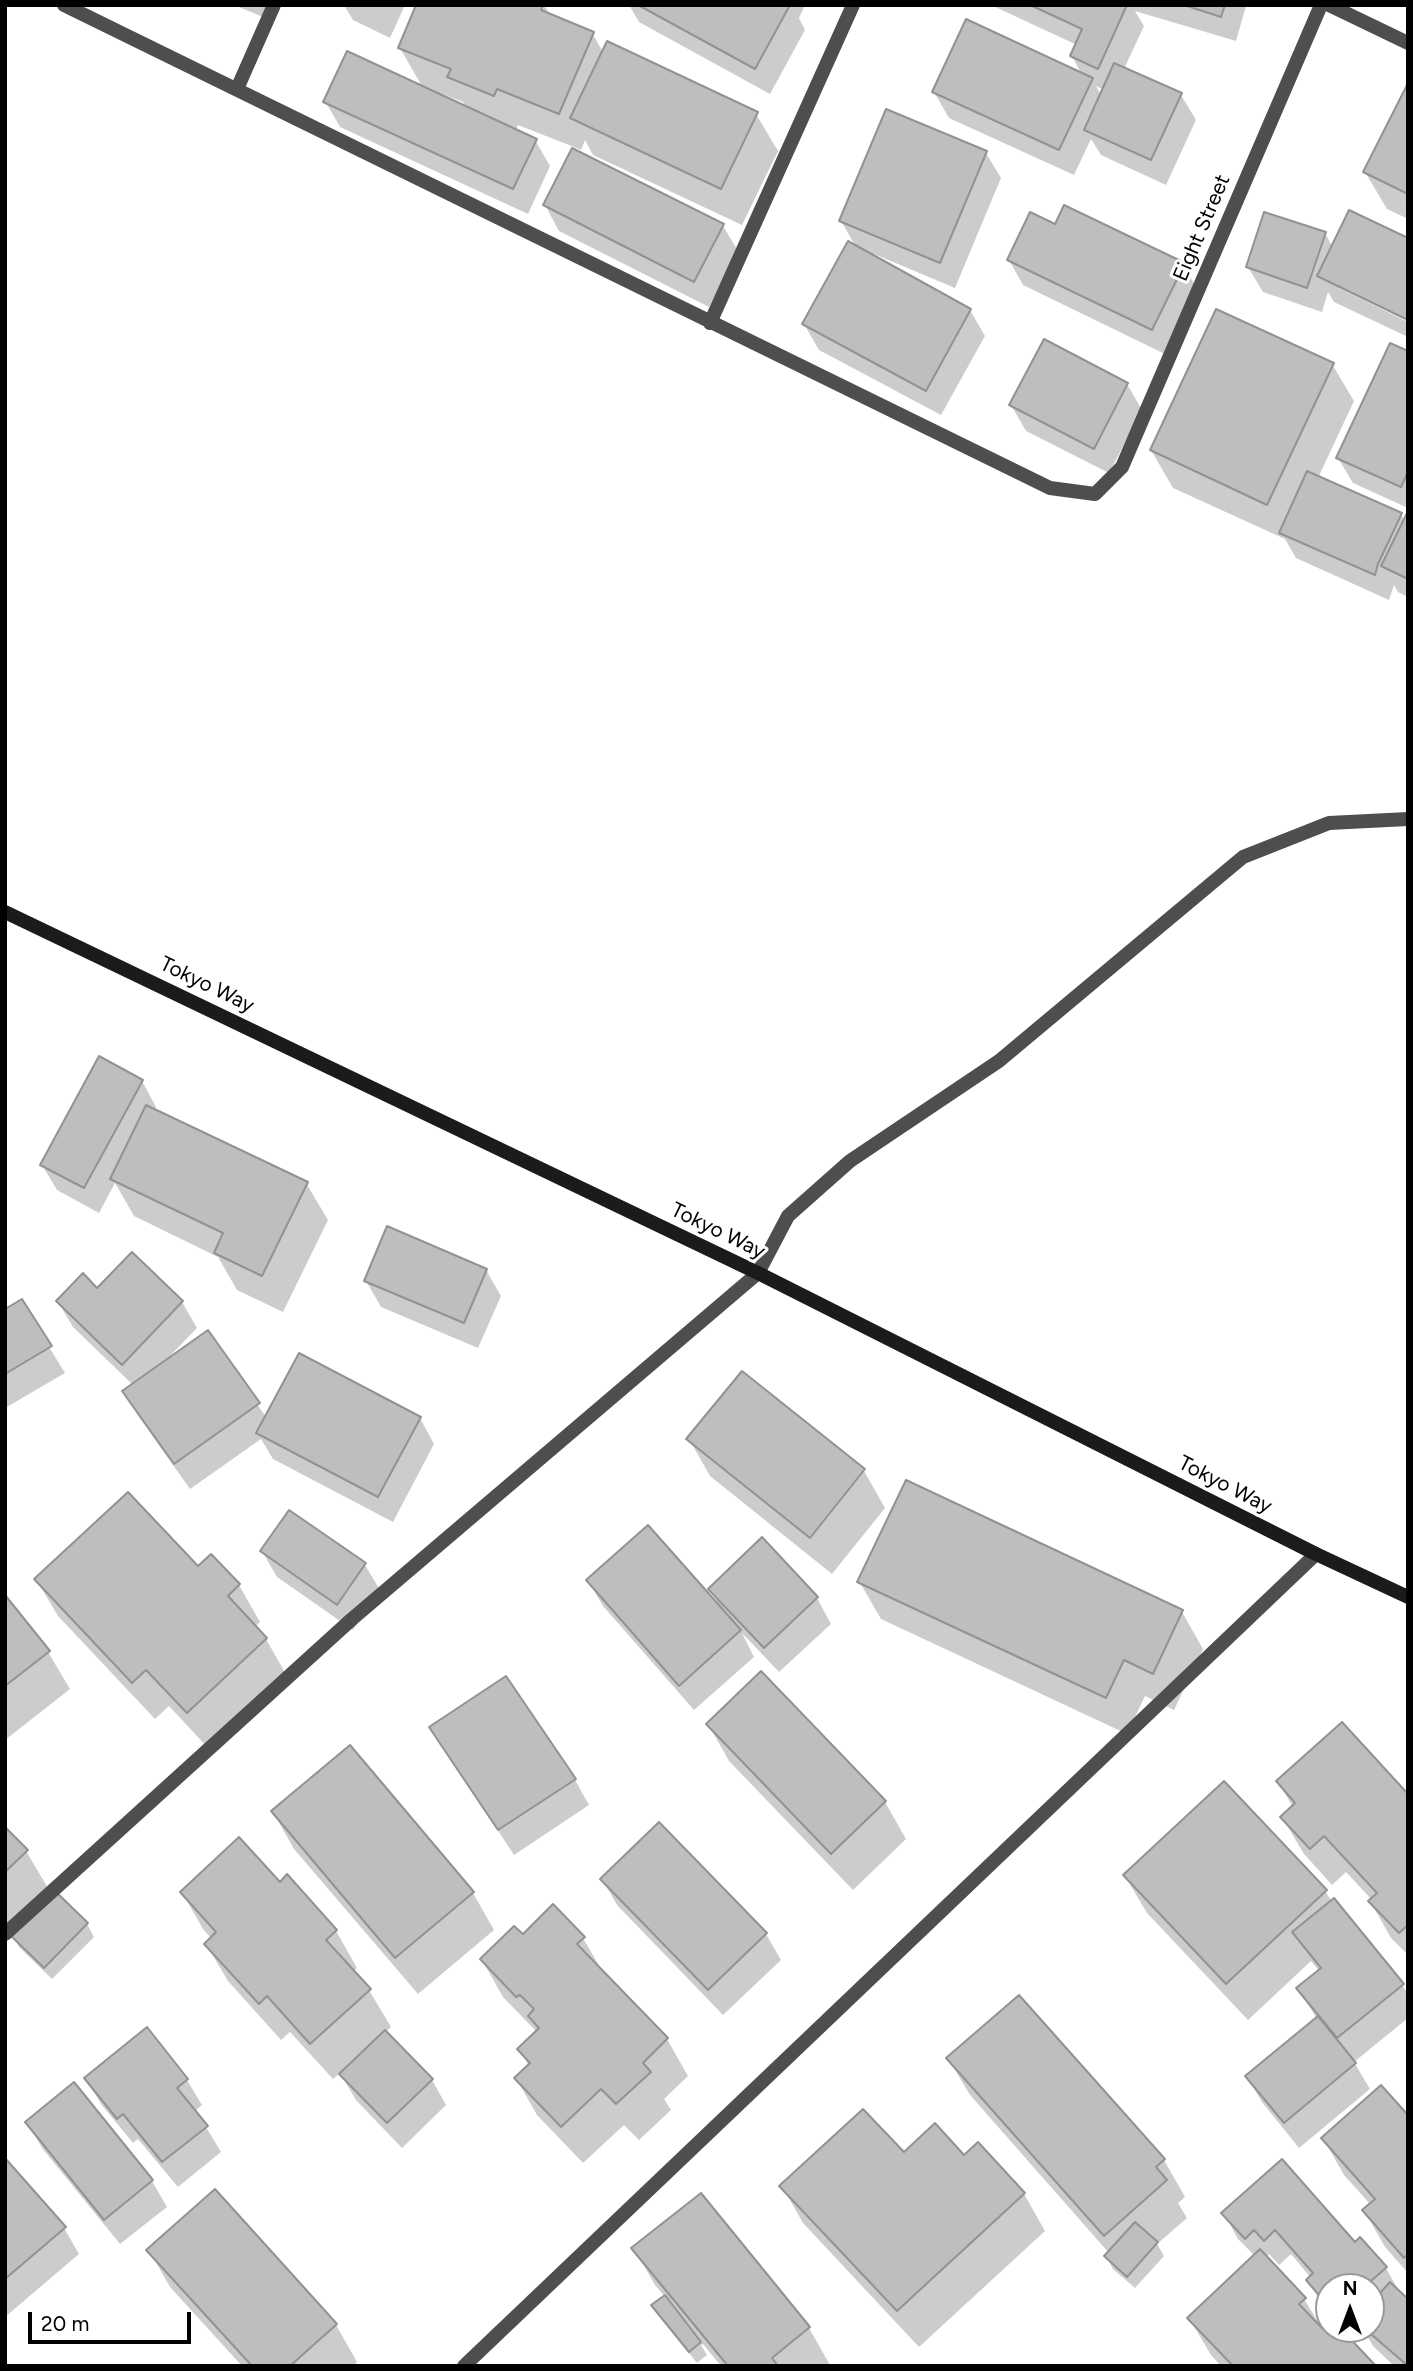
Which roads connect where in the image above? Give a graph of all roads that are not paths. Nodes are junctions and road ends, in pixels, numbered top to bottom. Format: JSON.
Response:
{"nodes":[{"id":1,"x":64,"y":5,"type":"edge"},
{"id":2,"x":274,"y":5,"type":"edge"},
{"id":3,"x":853,"y":5,"type":"edge"},
{"id":4,"x":1321,"y":5,"type":"edge"},
{"id":5,"x":1329,"y":5,"type":"edge"},
{"id":6,"x":1408,"y":43,"type":"edge"},
{"id":7,"x":237,"y":89,"type":"junction"},
{"id":8,"x":710,"y":323,"type":"junction"},
{"id":9,"x":1408,"y":818,"type":"edge"},
{"id":10,"x":5,"y":912,"type":"edge"},
{"id":11,"x":758,"y":1273,"type":"junction"},
{"id":12,"x":1316,"y":1553,"type":"junction"},
{"id":13,"x":1408,"y":1597,"type":"edge"},
{"id":14,"x":5,"y":1934,"type":"edge"},
{"id":15,"x":464,"y":2366,"type":"edge"}],
"edges":[{"from":1,"to":7,"type":"street"},
{"from":2,"to":7,"type":"street"},
{"from":3,"to":8,"type":"street"},
{"from":4,"to":8,"type":"street","name":"Eight Street"},
{"from":5,"to":6,"type":"street"},
{"from":7,"to":8,"type":"street"},
{"from":9,"to":11,"type":"street"},
{"from":10,"to":11,"type":"main road","name":"Tokyo Way"},
{"from":11,"to":12,"type":"main road","name":"Tokyo Way"},
{"from":11,"to":14,"type":"street"},
{"from":12,"to":13,"type":"main road","name":"Tokyo Way"},
{"from":12,"to":15,"type":"street"}]}
